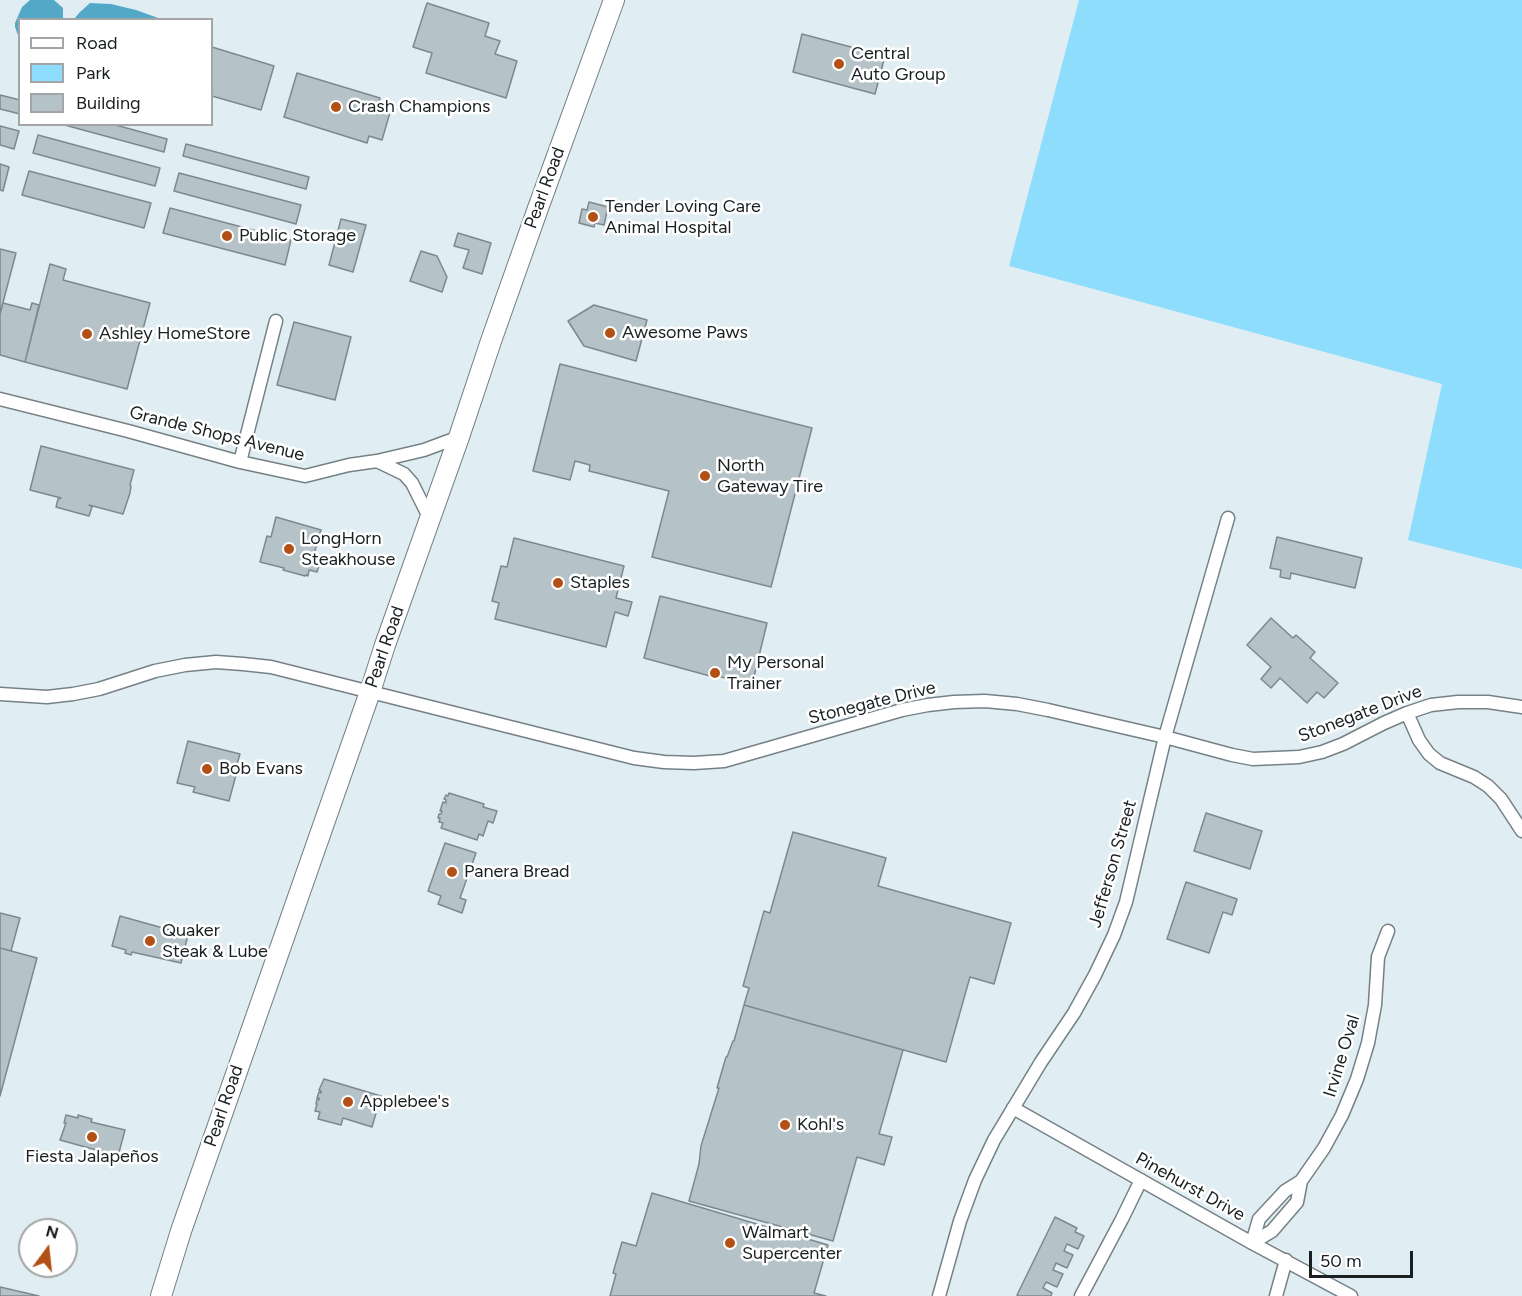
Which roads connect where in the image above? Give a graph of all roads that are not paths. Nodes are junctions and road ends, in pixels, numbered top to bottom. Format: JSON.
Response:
{"nodes":[{"id":1,"x":614,"y":0,"type":"edge"},
{"id":2,"x":276,"y":321,"type":"dead end"},
{"id":3,"x":0,"y":399,"type":"edge"},
{"id":4,"x":459,"y":437,"type":"junction"},
{"id":5,"x":377,"y":461,"type":"junction"},
{"id":6,"x":240,"y":462,"type":"junction"},
{"id":7,"x":1228,"y":518,"type":"dead end"},
{"id":8,"x":430,"y":519,"type":"junction"},
{"id":9,"x":370,"y":692,"type":"junction"},
{"id":10,"x":0,"y":694,"type":"edge"},
{"id":11,"x":1522,"y":706,"type":"edge"},
{"id":12,"x":1407,"y":713,"type":"junction"},
{"id":13,"x":1165,"y":737,"type":"junction"},
{"id":14,"x":1522,"y":831,"type":"edge"},
{"id":15,"x":1388,"y":931,"type":"dead end"},
{"id":16,"x":1013,"y":1108,"type":"junction"},
{"id":17,"x":1141,"y":1180,"type":"junction"},
{"id":18,"x":1301,"y":1181,"type":"junction"},
{"id":19,"x":1252,"y":1243,"type":"junction"},
{"id":20,"x":1286,"y":1260,"type":"junction"},
{"id":21,"x":161,"y":1296,"type":"edge"},
{"id":22,"x":939,"y":1296,"type":"edge"},
{"id":23,"x":1081,"y":1296,"type":"edge"},
{"id":24,"x":1276,"y":1296,"type":"edge"},
{"id":25,"x":1351,"y":1296,"type":"edge"}],
"edges":[{"from":1,"to":4,"type":"main road","name":"Pearl Road"},
{"from":2,"to":6,"type":"street"},
{"from":3,"to":6,"type":"street","name":"Grande Shops Avenue"},
{"from":4,"to":5,"type":"street","name":"Grande Shops Avenue"},
{"from":4,"to":8,"type":"main road","name":"Pearl Road"},
{"from":5,"to":6,"type":"street","name":"Grande Shops Avenue"},
{"from":5,"to":8,"type":"street"},
{"from":7,"to":13,"type":"street","name":"Jefferson Street"},
{"from":8,"to":9,"type":"main road","name":"Pearl Road"},
{"from":9,"to":10,"type":"street","name":"Stonegate Drive"},
{"from":9,"to":13,"type":"street","name":"Stonegate Drive"},
{"from":9,"to":21,"type":"main road","name":"Pearl Road"},
{"from":11,"to":12,"type":"street","name":"Stonegate Drive"},
{"from":12,"to":13,"type":"street","name":"Stonegate Drive"},
{"from":12,"to":14,"type":"street"},
{"from":13,"to":16,"type":"street","name":"Jefferson Street"},
{"from":15,"to":18,"type":"street","name":"Irvine Oval"},
{"from":16,"to":17,"type":"street","name":"Pinehurst Drive"},
{"from":16,"to":22,"type":"street","name":"Jefferson Street"},
{"from":17,"to":19,"type":"street","name":"Pinehurst Drive"},
{"from":17,"to":23,"type":"street"},
{"from":18,"to":19,"type":"street","name":"Irvine Oval"},
{"from":18,"to":19,"type":"street","name":"Irvine Oval"},
{"from":19,"to":20,"type":"street","name":"Pinehurst Drive"},
{"from":20,"to":24,"type":"street"},
{"from":20,"to":25,"type":"street","name":"Pinehurst Drive"}]}
